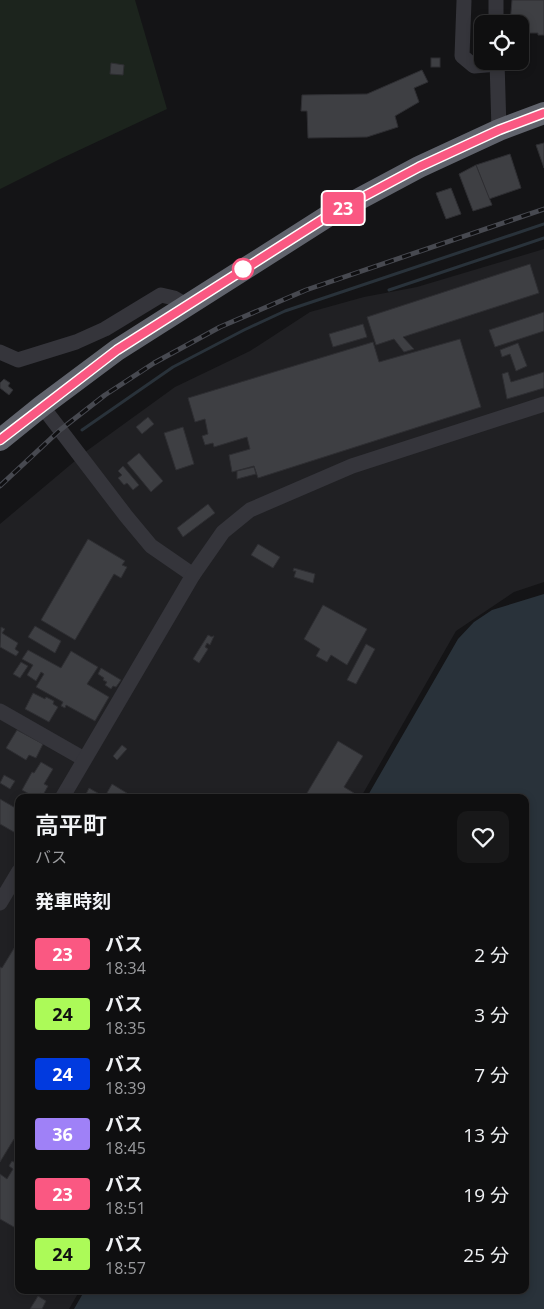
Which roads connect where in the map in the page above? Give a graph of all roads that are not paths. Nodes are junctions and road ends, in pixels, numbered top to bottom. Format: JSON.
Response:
{"nodes":[{"id":1,"x":496,"y":0,"type":"edge"},
{"id":2,"x":464,"y":1,"type":"edge"},
{"id":3,"x":496,"y":15,"type":"edge"},
{"id":4,"x":474,"y":66,"type":"edge"},
{"id":5,"x":498,"y":70,"type":"edge"},
{"id":6,"x":544,"y":113,"type":"edge"},
{"id":7,"x":499,"y":130,"type":"junction"},
{"id":8,"x":186,"y":305,"type":"junction"},
{"id":9,"x":0,"y":352,"type":"edge"},
{"id":10,"x":544,"y":404,"type":"edge"},
{"id":11,"x":42,"y":406,"type":"junction"},
{"id":12,"x":0,"y":440,"type":"edge"},
{"id":13,"x":193,"y":575,"type":"junction"},
{"id":14,"x":0,"y":711,"type":"edge"},
{"id":15,"x":84,"y":759,"type":"junction"},
{"id":16,"x":64,"y":794,"type":"edge"},
{"id":17,"x":15,"y":878,"type":"edge"},
{"id":18,"x":0,"y":903,"type":"edge"}],
"edges":[{"from":1,"to":3,"type":"street"},
{"from":2,"to":4,"type":"street"},
{"from":5,"to":7,"type":"street"},
{"from":6,"to":7,"type":"highway"},
{"from":7,"to":8,"type":"highway"},
{"from":8,"to":9,"type":"street"},
{"from":8,"to":11,"type":"highway"},
{"from":10,"to":13,"type":"street"},
{"from":11,"to":12,"type":"highway"},
{"from":11,"to":13,"type":"street"},
{"from":13,"to":15,"type":"street"},
{"from":14,"to":15,"type":"street"},
{"from":15,"to":16,"type":"street"},
{"from":17,"to":18,"type":"street"}]}
